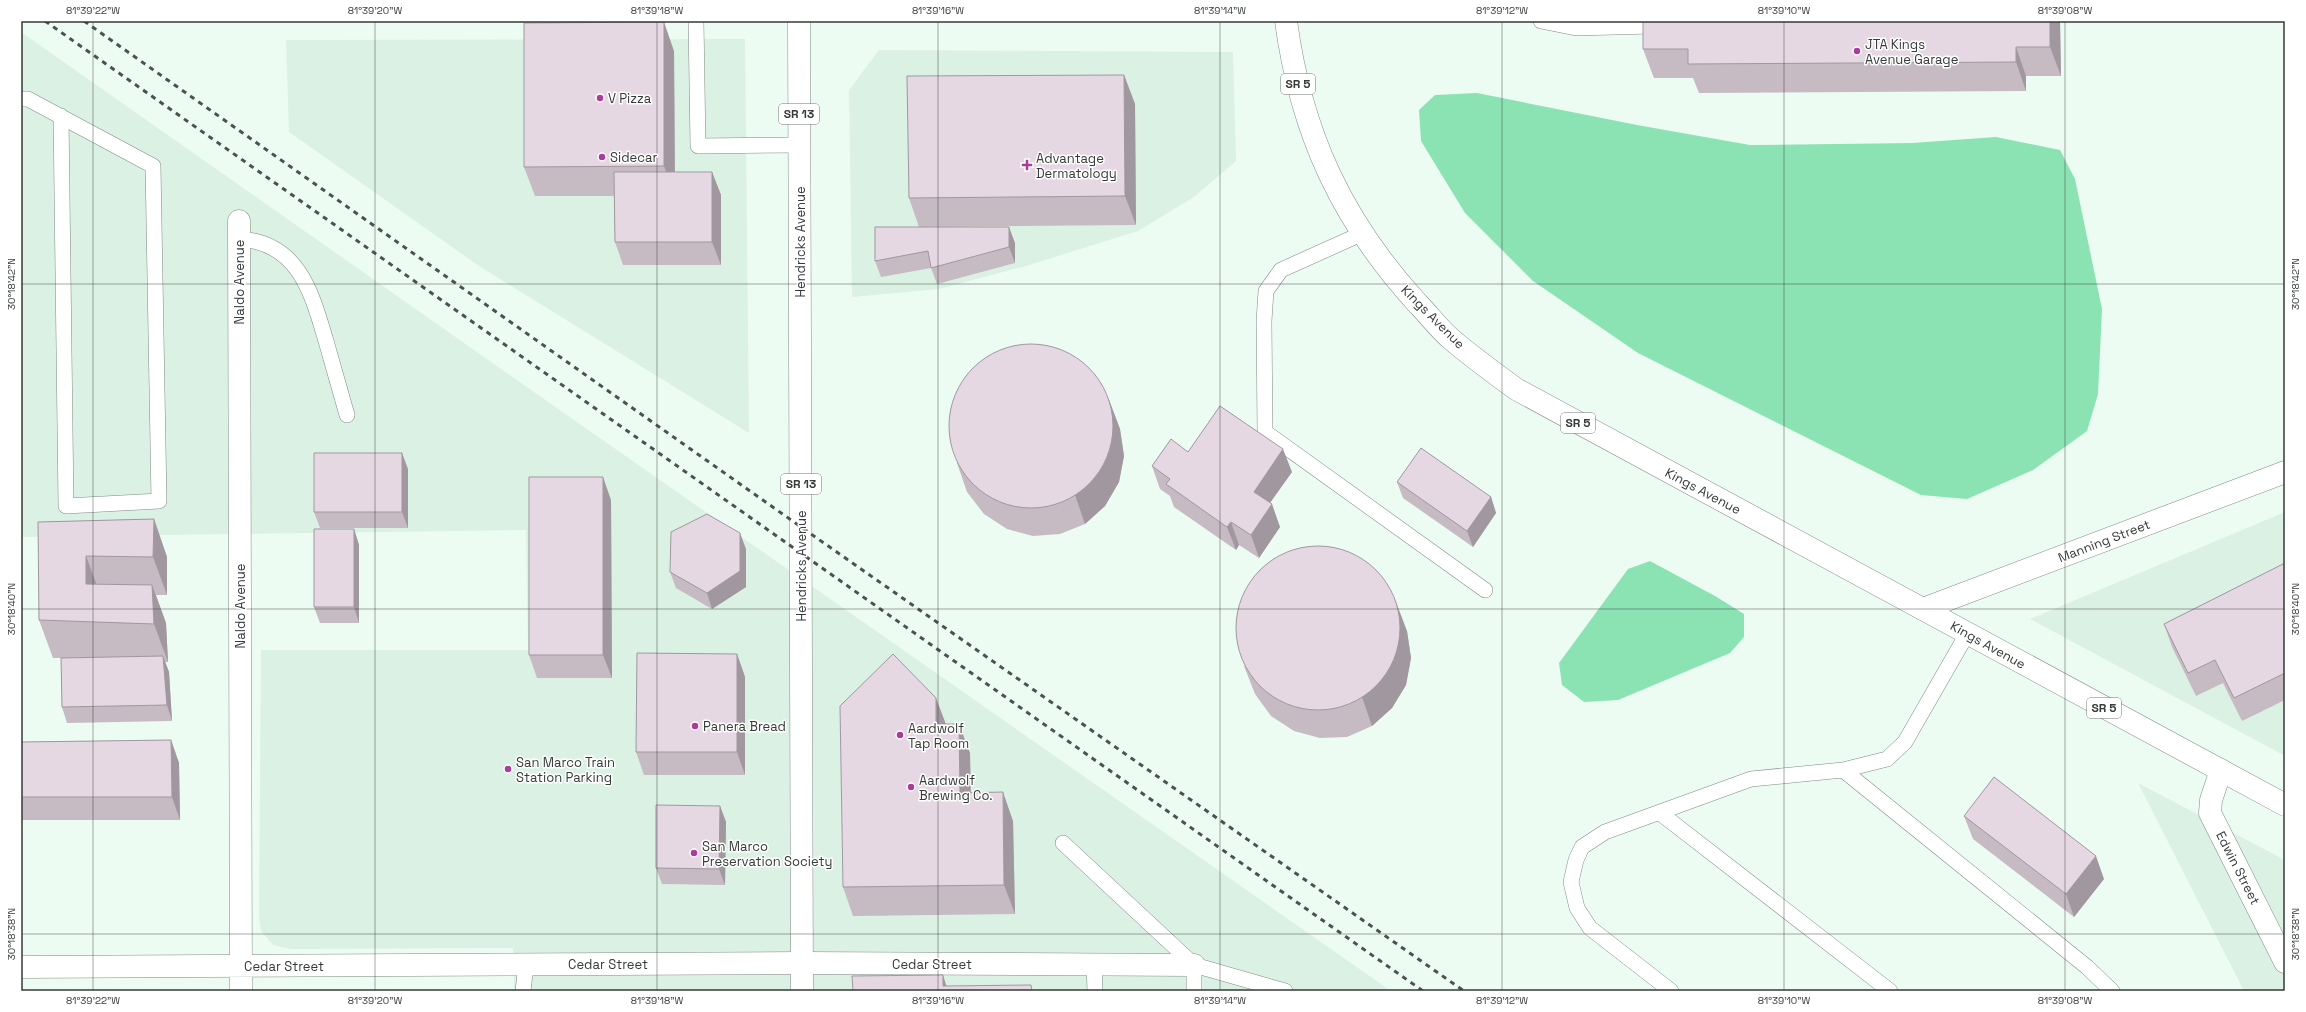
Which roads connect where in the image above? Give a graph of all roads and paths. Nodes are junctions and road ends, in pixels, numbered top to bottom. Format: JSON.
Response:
{"nodes":[{"id":1,"x":696,"y":21,"type":"edge"},
{"id":2,"x":799,"y":21,"type":"edge"},
{"id":3,"x":1286,"y":21,"type":"edge"},
{"id":4,"x":1541,"y":21,"type":"edge"},
{"id":5,"x":1653,"y":26,"type":"edge"},
{"id":6,"x":21,"y":99,"type":"edge"},
{"id":7,"x":61,"y":116,"type":"junction"},
{"id":8,"x":800,"y":144,"type":"junction"},
{"id":9,"x":239,"y":230,"type":"joint"},
{"id":10,"x":1361,"y":234,"type":"junction"},
{"id":11,"x":347,"y":414,"type":"dead end"},
{"id":12,"x":2285,"y":472,"type":"edge"},
{"id":13,"x":1485,"y":590,"type":"dead end"},
{"id":14,"x":1923,"y":609,"type":"junction"},
{"id":15,"x":1967,"y":634,"type":"junction"},
{"id":16,"x":1843,"y":770,"type":"junction"},
{"id":17,"x":2220,"y":770,"type":"junction"},
{"id":18,"x":2285,"y":805,"type":"edge"},
{"id":19,"x":1660,"y":813,"type":"junction"},
{"id":20,"x":1063,"y":843,"type":"dead end"},
{"id":21,"x":2285,"y":962,"type":"edge"},
{"id":22,"x":802,"y":963,"type":"junction"},
{"id":23,"x":526,"y":964,"type":"junction"},
{"id":24,"x":1094,"y":965,"type":"junction"},
{"id":25,"x":1194,"y":965,"type":"junction"},
{"id":26,"x":241,"y":966,"type":"junction"},
{"id":27,"x":21,"y":967,"type":"edge"},
{"id":28,"x":241,"y":991,"type":"edge"},
{"id":29,"x":523,"y":991,"type":"edge"},
{"id":30,"x":802,"y":991,"type":"edge"},
{"id":31,"x":1094,"y":991,"type":"edge"},
{"id":32,"x":1194,"y":991,"type":"edge"},
{"id":33,"x":1285,"y":991,"type":"edge"},
{"id":34,"x":1671,"y":991,"type":"edge"},
{"id":35,"x":1890,"y":991,"type":"edge"},
{"id":36,"x":2112,"y":991,"type":"edge"}],
"edges":[{"from":1,"to":8,"type":"lane"},
{"from":2,"to":8,"type":"street","name":"Hendricks Avenue","number":"SR 13"},
{"from":3,"to":10,"type":"street","name":"Kings Avenue","number":"SR 5"},
{"from":4,"to":5,"type":"lane"},
{"from":6,"to":7,"type":"lane"},
{"from":7,"to":7,"type":"lane"},
{"from":8,"to":22,"type":"street","name":"Hendricks Avenue","number":"SR 13"},
{"from":9,"to":11,"type":"lane"},
{"from":9,"to":26,"type":"street","name":"Naldo Avenue"},
{"from":10,"to":13,"type":"lane"},
{"from":10,"to":14,"type":"street","name":"Kings Avenue","number":"SR 5"},
{"from":12,"to":14,"type":"street","name":"Manning Street"},
{"from":14,"to":15,"type":"street","name":"Kings Avenue","number":"SR 5"},
{"from":15,"to":16,"type":"lane"},
{"from":15,"to":17,"type":"street","name":"Kings Avenue","number":"SR 5"},
{"from":16,"to":19,"type":"lane"},
{"from":16,"to":36,"type":"lane"},
{"from":17,"to":18,"type":"street","name":"Kings Avenue","number":"SR 5"},
{"from":17,"to":21,"type":"street","name":"Edwin Street"},
{"from":19,"to":34,"type":"lane"},
{"from":19,"to":35,"type":"lane"},
{"from":20,"to":25,"type":"lane"},
{"from":22,"to":23,"type":"street","name":"Cedar Street"},
{"from":22,"to":24,"type":"street","name":"Cedar Street"},
{"from":22,"to":30,"type":"street","name":"Hendricks Avenue","number":"SR 13"},
{"from":23,"to":26,"type":"street","name":"Cedar Street"},
{"from":23,"to":29,"type":"lane"},
{"from":24,"to":25,"type":"street","name":"Cedar Street"},
{"from":24,"to":31,"type":"lane"},
{"from":25,"to":32,"type":"lane"},
{"from":25,"to":33,"type":"lane"},
{"from":26,"to":27,"type":"street","name":"Cedar Street"},
{"from":26,"to":28,"type":"street","name":"Naldo Avenue"}]}
